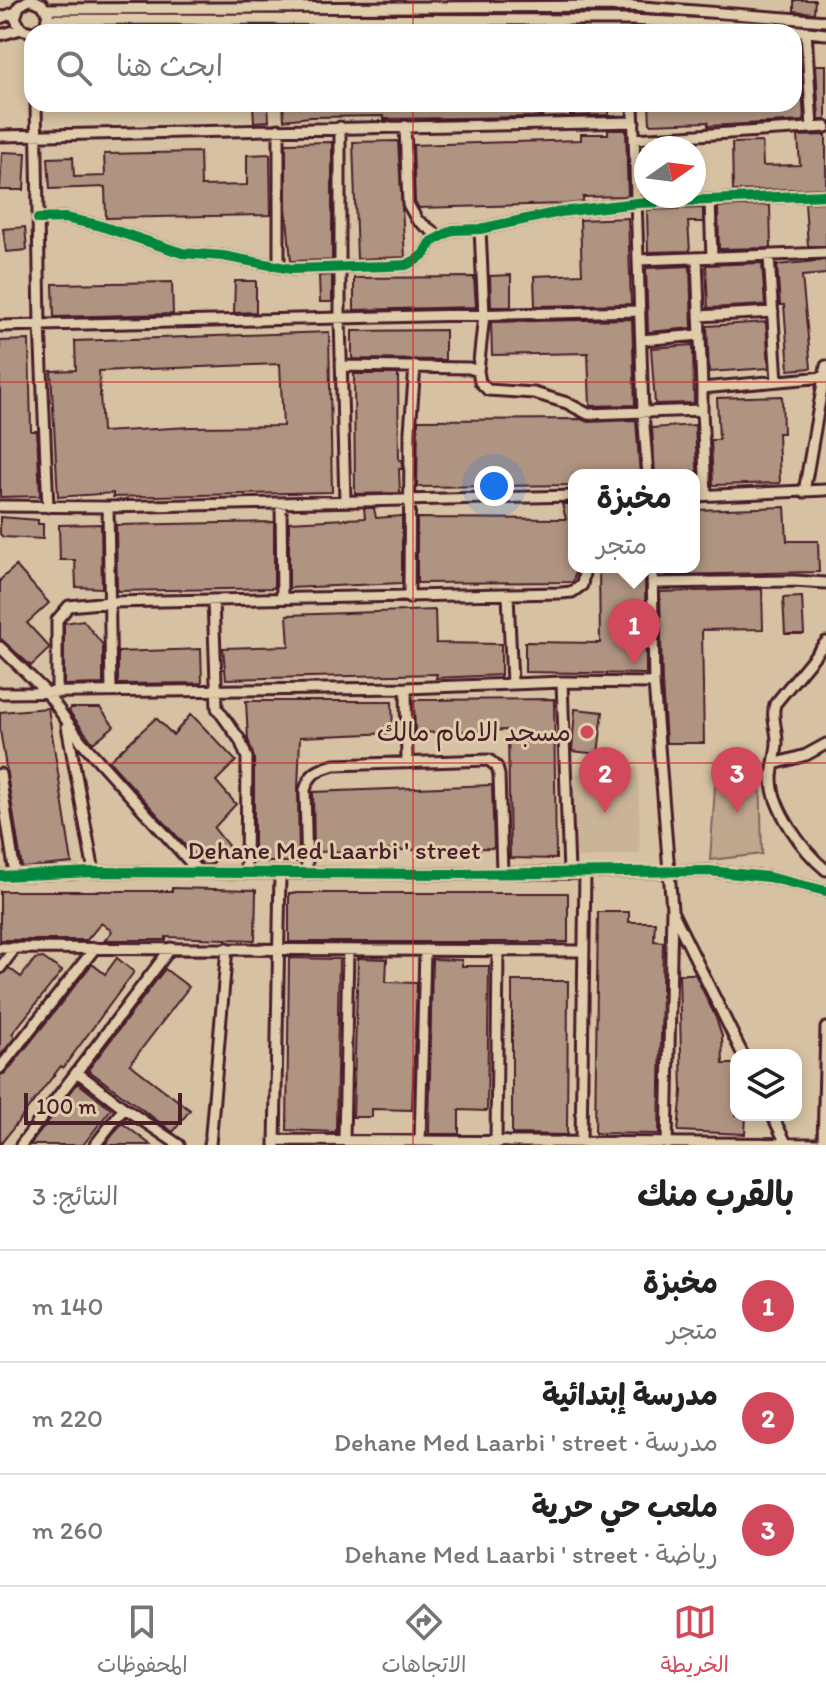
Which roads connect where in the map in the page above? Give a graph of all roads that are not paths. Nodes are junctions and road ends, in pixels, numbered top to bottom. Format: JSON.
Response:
{"nodes":[{"id":1,"x":27,"y":0,"type":"edge"},
{"id":2,"x":471,"y":3,"type":"edge"},
{"id":3,"x":553,"y":3,"type":"edge"},
{"id":4,"x":630,"y":3,"type":"edge"},
{"id":5,"x":158,"y":4,"type":"edge"},
{"id":6,"x":283,"y":4,"type":"edge"},
{"id":7,"x":387,"y":4,"type":"edge"},
{"id":8,"x":81,"y":5,"type":"edge"},
{"id":9,"x":16,"y":12,"type":"junction"},
{"id":10,"x":47,"y":14,"type":"junction"},
{"id":11,"x":0,"y":18,"type":"edge"},
{"id":12,"x":631,"y":20,"type":"junction"},
{"id":13,"x":826,"y":21,"type":"edge"},
{"id":14,"x":43,"y":24,"type":"edge"},
{"id":15,"x":631,"y":24,"type":"edge"},
{"id":16,"x":695,"y":24,"type":"edge"},
{"id":17,"x":21,"y":29,"type":"junction"},
{"id":18,"x":24,"y":30,"type":"edge"},
{"id":19,"x":802,"y":31,"type":"edge"},
{"id":20,"x":806,"y":31,"type":"junction"},
{"id":21,"x":826,"y":34,"type":"edge"},
{"id":22,"x":0,"y":35,"type":"edge"},
{"id":23,"x":36,"y":112,"type":"edge"},
{"id":24,"x":633,"y":112,"type":"edge"},
{"id":25,"x":634,"y":122,"type":"junction"},
{"id":26,"x":405,"y":126,"type":"junction"},
{"id":27,"x":340,"y":127,"type":"junction"},
{"id":28,"x":812,"y":127,"type":"junction"},
{"id":29,"x":826,"y":127,"type":"edge"},
{"id":30,"x":279,"y":129,"type":"junction"},
{"id":31,"x":36,"y":135,"type":"junction"},
{"id":32,"x":0,"y":136,"type":"edge"},
{"id":33,"x":634,"y":136,"type":"edge"},
{"id":34,"x":678,"y":136,"type":"edge"},
{"id":35,"x":826,"y":195,"type":"edge"},
{"id":36,"x":706,"y":201,"type":"edge"},
{"id":37,"x":710,"y":201,"type":"junction"},
{"id":38,"x":634,"y":203,"type":"edge"},
{"id":39,"x":637,"y":208,"type":"edge"},
{"id":40,"x":38,"y":219,"type":"junction"},
{"id":41,"x":480,"y":229,"type":"junction"},
{"id":42,"x":439,"y":236,"type":"junction"},
{"id":43,"x":826,"y":253,"type":"edge"},
{"id":44,"x":769,"y":256,"type":"junction"},
{"id":45,"x":697,"y":258,"type":"junction"},
{"id":46,"x":712,"y":258,"type":"junction"},
{"id":47,"x":638,"y":260,"type":"junction"},
{"id":48,"x":279,"y":267,"type":"junction"},
{"id":49,"x":340,"y":267,"type":"junction"},
{"id":50,"x":640,"y":311,"type":"junction"},
{"id":51,"x":773,"y":312,"type":"junction"},
{"id":52,"x":484,"y":315,"type":"junction"},
{"id":53,"x":699,"y":316,"type":"junction"},
{"id":54,"x":340,"y":320,"type":"junction"},
{"id":55,"x":40,"y":324,"type":"junction"},
{"id":56,"x":0,"y":326,"type":"edge"},
{"id":57,"x":700,"y":335,"type":"junction"},
{"id":58,"x":641,"y":340,"type":"junction"},
{"id":59,"x":341,"y":366,"type":"junction"},
{"id":60,"x":415,"y":366,"type":"junction"},
{"id":61,"x":826,"y":366,"type":"edge"},
{"id":62,"x":478,"y":371,"type":"junction"},
{"id":63,"x":824,"y":377,"type":"junction"},
{"id":64,"x":777,"y":381,"type":"junction"},
{"id":65,"x":702,"y":388,"type":"junction"},
{"id":66,"x":702,"y":410,"type":"junction"},
{"id":67,"x":643,"y":413,"type":"junction"},
{"id":68,"x":648,"y":469,"type":"edge"},
{"id":69,"x":826,"y":490,"type":"edge"},
{"id":70,"x":804,"y":492,"type":"junction"},
{"id":71,"x":706,"y":495,"type":"junction"},
{"id":72,"x":568,"y":496,"type":"edge"},
{"id":73,"x":700,"y":496,"type":"edge"},
{"id":74,"x":826,"y":499,"type":"edge"},
{"id":75,"x":345,"y":501,"type":"junction"},
{"id":76,"x":411,"y":502,"type":"junction"},
{"id":77,"x":281,"y":503,"type":"junction"},
{"id":78,"x":0,"y":506,"type":"edge"},
{"id":79,"x":48,"y":507,"type":"junction"},
{"id":80,"x":108,"y":507,"type":"junction"},
{"id":81,"x":585,"y":573,"type":"edge"},
{"id":82,"x":652,"y":573,"type":"edge"},
{"id":83,"x":652,"y":583,"type":"junction"},
{"id":84,"x":826,"y":583,"type":"edge"},
{"id":85,"x":508,"y":595,"type":"junction"},
{"id":86,"x":282,"y":598,"type":"junction"},
{"id":87,"x":409,"y":598,"type":"junction"},
{"id":88,"x":213,"y":600,"type":"junction"},
{"id":89,"x":110,"y":602,"type":"junction"},
{"id":90,"x":826,"y":642,"type":"edge"},
{"id":91,"x":0,"y":647,"type":"edge"},
{"id":92,"x":562,"y":682,"type":"junction"},
{"id":93,"x":512,"y":683,"type":"junction"},
{"id":94,"x":654,"y":683,"type":"junction"},
{"id":95,"x":406,"y":688,"type":"junction"},
{"id":96,"x":215,"y":691,"type":"junction"},
{"id":97,"x":111,"y":692,"type":"junction"},
{"id":98,"x":0,"y":693,"type":"edge"},
{"id":99,"x":52,"y":693,"type":"junction"},
{"id":100,"x":66,"y":722,"type":"junction"},
{"id":101,"x":826,"y":744,"type":"edge"},
{"id":102,"x":407,"y":763,"type":"junction"},
{"id":103,"x":774,"y":764,"type":"junction"},
{"id":104,"x":0,"y":774,"type":"edge"},
{"id":105,"x":826,"y":870,"type":"edge"},
{"id":106,"x":246,"y":871,"type":"junction"},
{"id":107,"x":669,"y":871,"type":"junction"},
{"id":108,"x":94,"y":872,"type":"junction"},
{"id":109,"x":199,"y":872,"type":"junction"},
{"id":110,"x":307,"y":872,"type":"junction"},
{"id":111,"x":502,"y":872,"type":"junction"},
{"id":112,"x":569,"y":872,"type":"junction"},
{"id":113,"x":280,"y":873,"type":"junction"},
{"id":114,"x":585,"y":873,"type":"junction"},
{"id":115,"x":15,"y":875,"type":"junction"},
{"id":116,"x":0,"y":876,"type":"edge"},
{"id":117,"x":826,"y":891,"type":"edge"},
{"id":118,"x":672,"y":909,"type":"junction"},
{"id":119,"x":0,"y":948,"type":"edge"},
{"id":120,"x":15,"y":948,"type":"junction"},
{"id":121,"x":95,"y":948,"type":"junction"},
{"id":122,"x":171,"y":948,"type":"junction"},
{"id":123,"x":227,"y":948,"type":"junction"},
{"id":124,"x":278,"y":949,"type":"junction"},
{"id":125,"x":348,"y":950,"type":"junction"},
{"id":126,"x":425,"y":950,"type":"junction"},
{"id":127,"x":498,"y":951,"type":"junction"},
{"id":128,"x":584,"y":951,"type":"junction"},
{"id":129,"x":0,"y":968,"type":"edge"},
{"id":130,"x":826,"y":1028,"type":"edge"},
{"id":131,"x":740,"y":1049,"type":"edge"},
{"id":132,"x":0,"y":1068,"type":"edge"},
{"id":133,"x":77,"y":1072,"type":"junction"},
{"id":134,"x":124,"y":1108,"type":"junction"},
{"id":135,"x":775,"y":1121,"type":"edge"},
{"id":136,"x":344,"y":1140,"type":"junction"},
{"id":137,"x":420,"y":1141,"type":"junction"},
{"id":138,"x":275,"y":1142,"type":"edge"},
{"id":139,"x":581,"y":1142,"type":"junction"},
{"id":140,"x":496,"y":1143,"type":"edge"},
{"id":141,"x":174,"y":1144,"type":"edge"},
{"id":142,"x":667,"y":1144,"type":"edge"},
{"id":143,"x":741,"y":1144,"type":"edge"},
{"id":144,"x":787,"y":1144,"type":"edge"},
{"id":145,"x":824,"y":1144,"type":"edge"},
{"id":146,"x":21,"y":1145,"type":"edge"},
{"id":147,"x":95,"y":1145,"type":"edge"},
{"id":148,"x":210,"y":1145,"type":"edge"}],
"edges":[{"from":1,"to":9,"type":"street"},
{"from":1,"to":10,"type":"street"},
{"from":2,"to":3,"type":"street"},
{"from":2,"to":7,"type":"street"},
{"from":3,"to":4,"type":"street"},
{"from":4,"to":12,"type":"street"},
{"from":4,"to":13,"type":"street"},
{"from":5,"to":6,"type":"street"},
{"from":5,"to":8,"type":"street"},
{"from":6,"to":7,"type":"street"},
{"from":8,"to":10,"type":"street"},
{"from":9,"to":11,"type":"street"},
{"from":9,"to":17,"type":"street"},
{"from":10,"to":12,"type":"street"},
{"from":10,"to":14,"type":"street"},
{"from":12,"to":15,"type":"street"},
{"from":12,"to":16,"type":"street"},
{"from":17,"to":18,"type":"street"},
{"from":17,"to":22,"type":"street"},
{"from":19,"to":20,"type":"street"},
{"from":20,"to":21,"type":"street"},
{"from":20,"to":28,"type":"street"},
{"from":23,"to":31,"type":"street"},
{"from":24,"to":25,"type":"street"},
{"from":25,"to":26,"type":"street"},
{"from":25,"to":33,"type":"street"},
{"from":26,"to":27,"type":"street"},
{"from":26,"to":42,"type":"street"},
{"from":27,"to":30,"type":"street"},
{"from":27,"to":49,"type":"street"},
{"from":28,"to":29,"type":"street"},
{"from":28,"to":34,"type":"street"},
{"from":30,"to":31,"type":"street"},
{"from":30,"to":48,"type":"street"},
{"from":31,"to":32,"type":"street"},
{"from":31,"to":40,"type":"street"},
{"from":35,"to":37,"type":"street"},
{"from":36,"to":37,"type":"street"},
{"from":37,"to":46,"type":"street"},
{"from":38,"to":41,"type":"street"},
{"from":39,"to":47,"type":"street"},
{"from":40,"to":48,"type":"street"},
{"from":40,"to":55,"type":"street"},
{"from":41,"to":42,"type":"street"},
{"from":41,"to":52,"type":"street"},
{"from":42,"to":49,"type":"street"},
{"from":43,"to":44,"type":"street"},
{"from":44,"to":46,"type":"street"},
{"from":44,"to":51,"type":"street"},
{"from":45,"to":46,"type":"street"},
{"from":45,"to":47,"type":"street"},
{"from":45,"to":53,"type":"street"},
{"from":47,"to":50,"type":"street"},
{"from":48,"to":49,"type":"street"},
{"from":49,"to":54,"type":"street"},
{"from":50,"to":52,"type":"street"},
{"from":50,"to":58,"type":"street"},
{"from":51,"to":53,"type":"street"},
{"from":51,"to":64,"type":"street"},
{"from":52,"to":54,"type":"street"},
{"from":52,"to":62,"type":"street"},
{"from":53,"to":57,"type":"street"},
{"from":54,"to":55,"type":"street"},
{"from":54,"to":59,"type":"street"},
{"from":55,"to":56,"type":"street"},
{"from":55,"to":79,"type":"street"},
{"from":57,"to":58,"type":"street"},
{"from":57,"to":65,"type":"street"},
{"from":58,"to":67,"type":"street"},
{"from":59,"to":60,"type":"street"},
{"from":59,"to":75,"type":"street"},
{"from":60,"to":62,"type":"street"},
{"from":60,"to":76,"type":"street"},
{"from":61,"to":63,"type":"street"},
{"from":62,"to":67,"type":"street"},
{"from":63,"to":64,"type":"street"},
{"from":63,"to":70,"type":"street"},
{"from":64,"to":65,"type":"street"},
{"from":65,"to":66,"type":"street"},
{"from":66,"to":67,"type":"street"},
{"from":66,"to":71,"type":"street"},
{"from":67,"to":68,"type":"street"},
{"from":69,"to":70,"type":"street"},
{"from":69,"to":74,"type":"street"},
{"from":70,"to":71,"type":"street"},
{"from":71,"to":73,"type":"street"},
{"from":72,"to":76,"type":"street"},
{"from":75,"to":76,"type":"street"},
{"from":75,"to":77,"type":"street"},
{"from":76,"to":87,"type":"street"},
{"from":77,"to":80,"type":"street"},
{"from":77,"to":86,"type":"street"},
{"from":78,"to":79,"type":"street"},
{"from":79,"to":80,"type":"street"},
{"from":80,"to":89,"type":"street"},
{"from":81,"to":85,"type":"street"},
{"from":82,"to":83,"type":"street"},
{"from":83,"to":84,"type":"street"},
{"from":83,"to":94,"type":"street"},
{"from":85,"to":87,"type":"street"},
{"from":85,"to":93,"type":"street"},
{"from":86,"to":87,"type":"street"},
{"from":86,"to":88,"type":"street"},
{"from":88,"to":89,"type":"street"},
{"from":88,"to":96,"type":"street"},
{"from":89,"to":97,"type":"street"},
{"from":89,"to":99,"type":"street"},
{"from":90,"to":103,"type":"street"},
{"from":91,"to":99,"type":"street"},
{"from":92,"to":93,"type":"street"},
{"from":92,"to":94,"type":"street"},
{"from":92,"to":112,"type":"street"},
{"from":93,"to":95,"type":"street"},
{"from":94,"to":107,"type":"street"},
{"from":95,"to":96,"type":"street"},
{"from":95,"to":102,"type":"street"},
{"from":96,"to":97,"type":"street"},
{"from":96,"to":106,"type":"street"},
{"from":97,"to":99,"type":"street"},
{"from":98,"to":99,"type":"street"},
{"from":99,"to":100,"type":"street"},
{"from":100,"to":108,"type":"street"},
{"from":100,"to":109,"type":"street"},
{"from":101,"to":103,"type":"street"},
{"from":102,"to":110,"type":"street"},
{"from":102,"to":111,"type":"street"},
{"from":103,"to":105,"type":"street"},
{"from":104,"to":115,"type":"street"},
{"from":106,"to":109,"type":"street","name":"Dehane Med Laarbi ' street"},
{"from":106,"to":113,"type":"street","name":"Dehane Med Laarbi ' street"},
{"from":107,"to":114,"type":"street","name":"Dehane Med Laarbi ' street"},
{"from":107,"to":117,"type":"street","name":"Dehane Med Laarbi ' street"},
{"from":107,"to":118,"type":"street"},
{"from":108,"to":109,"type":"street","name":"Dehane Med Laarbi ' street"},
{"from":108,"to":115,"type":"street","name":"Dehane Med Laarbi ' street"},
{"from":110,"to":111,"type":"street","name":"Dehane Med Laarbi ' street"},
{"from":110,"to":113,"type":"street","name":"Dehane Med Laarbi ' street"},
{"from":111,"to":112,"type":"street","name":"Dehane Med Laarbi ' street"},
{"from":112,"to":114,"type":"street","name":"Dehane Med Laarbi ' street"},
{"from":113,"to":124,"type":"street"},
{"from":114,"to":128,"type":"street"},
{"from":115,"to":116,"type":"street","name":"Dehane Med Laarbi ' street"},
{"from":118,"to":131,"type":"street"},
{"from":118,"to":142,"type":"street"},
{"from":119,"to":120,"type":"street"},
{"from":120,"to":121,"type":"street"},
{"from":120,"to":129,"type":"street"},
{"from":121,"to":122,"type":"street"},
{"from":121,"to":132,"type":"street"},
{"from":122,"to":123,"type":"street"},
{"from":122,"to":133,"type":"street"},
{"from":123,"to":124,"type":"street"},
{"from":123,"to":148,"type":"street"},
{"from":124,"to":125,"type":"street"},
{"from":124,"to":138,"type":"street"},
{"from":125,"to":126,"type":"street"},
{"from":125,"to":136,"type":"street"},
{"from":126,"to":127,"type":"street"},
{"from":126,"to":137,"type":"street"},
{"from":127,"to":128,"type":"street"},
{"from":127,"to":140,"type":"street"},
{"from":128,"to":139,"type":"street"},
{"from":130,"to":145,"type":"street"},
{"from":133,"to":134,"type":"street"},
{"from":133,"to":146,"type":"street"},
{"from":134,"to":141,"type":"street"},
{"from":134,"to":147,"type":"street"},
{"from":135,"to":144,"type":"street"},
{"from":136,"to":137,"type":"street"},
{"from":136,"to":138,"type":"street"},
{"from":137,"to":140,"type":"street"},
{"from":139,"to":140,"type":"street"},
{"from":139,"to":142,"type":"street"},
{"from":142,"to":143,"type":"street"},
{"from":143,"to":144,"type":"street"},
{"from":144,"to":145,"type":"street"}]}
